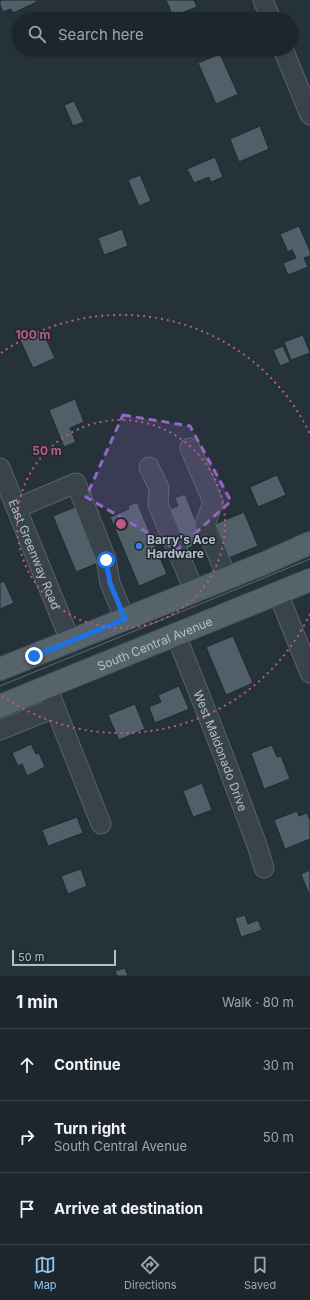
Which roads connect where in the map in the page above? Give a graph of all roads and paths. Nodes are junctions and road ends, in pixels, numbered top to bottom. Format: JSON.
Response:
{"nodes":[{"id":1,"x":263,"y":0,"type":"edge"},
{"id":2,"x":268,"y":12,"type":"edge"},
{"id":3,"x":286,"y":56,"type":"edge"},
{"id":4,"x":310,"y":115,"type":"edge"},
{"id":5,"x":190,"y":448,"type":"dead end"},
{"id":6,"x":149,"y":466,"type":"dead end"},
{"id":7,"x":0,"y":468,"type":"edge"},
{"id":8,"x":17,"y":508,"type":"junction"},
{"id":9,"x":310,"y":543,"type":"edge"},
{"id":10,"x":227,"y":577,"type":"junction"},
{"id":11,"x":310,"y":580,"type":"edge"},
{"id":12,"x":194,"y":590,"type":"junction"},
{"id":13,"x":278,"y":593,"type":"junction"},
{"id":14,"x":125,"y":619,"type":"junction"},
{"id":15,"x":176,"y":635,"type":"junction"},
{"id":16,"x":70,"y":640,"type":"junction"},
{"id":17,"x":0,"y":669,"type":"edge"},
{"id":18,"x":310,"y":673,"type":"edge"},
{"id":19,"x":47,"y":687,"type":"junction"},
{"id":20,"x":0,"y":706,"type":"edge"},
{"id":21,"x":54,"y":708,"type":"junction"},
{"id":22,"x":0,"y":730,"type":"edge"},
{"id":23,"x":101,"y":824,"type":"dead end"},
{"id":24,"x":264,"y":868,"type":"dead end"}],
"edges":[{"from":1,"to":2,"type":"street"},
{"from":3,"to":4,"type":"street"},
{"from":5,"to":10,"type":"street"},
{"from":6,"to":12,"type":"street"},
{"from":7,"to":8,"type":"street","name":"East Greenway Road"},
{"from":8,"to":14,"type":"street"},
{"from":8,"to":16,"type":"street","name":"East Greenway Road"},
{"from":9,"to":10,"type":"main road"},
{"from":10,"to":12,"type":"main road"},
{"from":11,"to":13,"type":"main road","name":"South Central Avenue"},
{"from":12,"to":14,"type":"main road"},
{"from":13,"to":15,"type":"main road","name":"South Central Avenue"},
{"from":13,"to":18,"type":"street"},
{"from":14,"to":16,"type":"main road"},
{"from":15,"to":19,"type":"main road","name":"South Central Avenue"},
{"from":15,"to":24,"type":"street","name":"West Maldonado Drive"},
{"from":16,"to":17,"type":"main road"},
{"from":19,"to":20,"type":"main road","name":"South Central Avenue"},
{"from":19,"to":21,"type":"street"},
{"from":21,"to":22,"type":"street"},
{"from":21,"to":23,"type":"street"}]}
